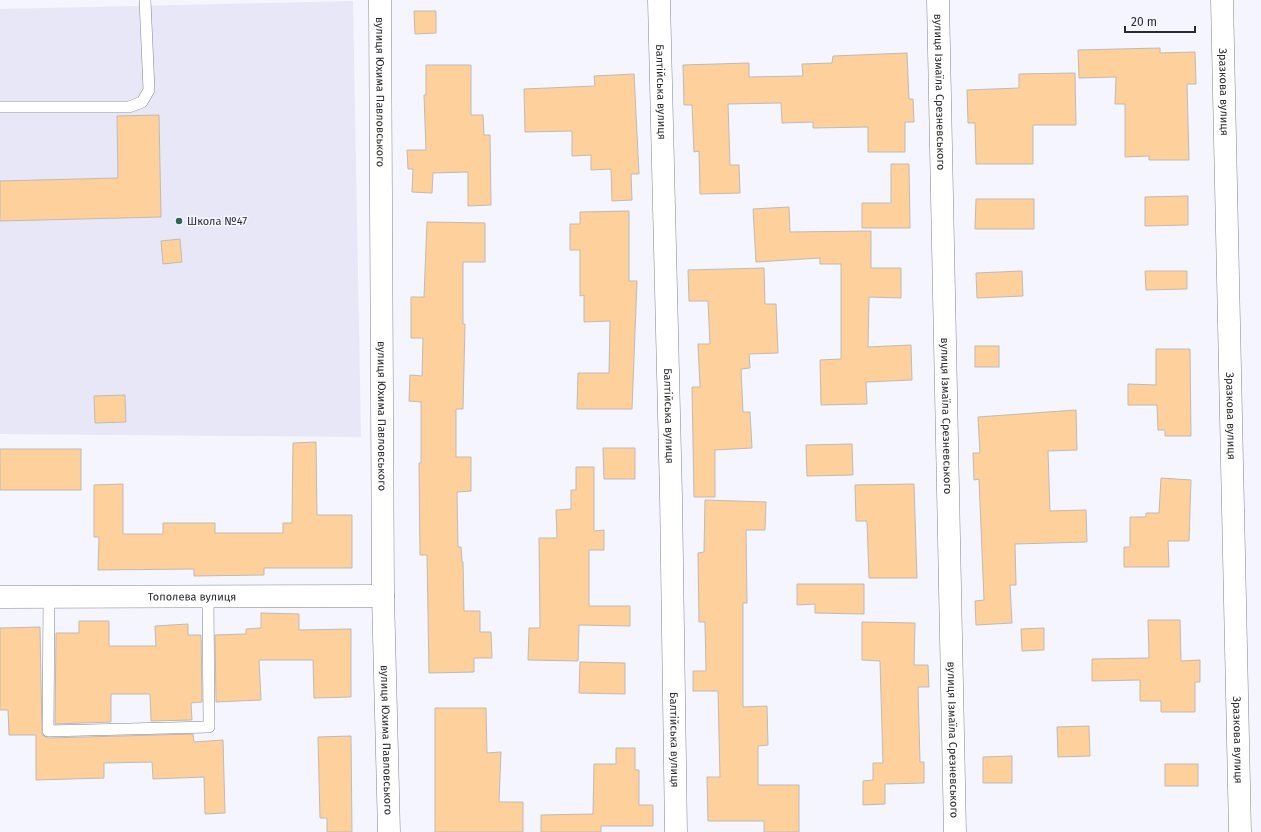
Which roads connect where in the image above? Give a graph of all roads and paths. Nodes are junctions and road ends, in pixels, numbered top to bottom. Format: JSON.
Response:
{"nodes":[{"id":1,"x":145,"y":0,"type":"edge"},
{"id":2,"x":380,"y":0,"type":"edge"},
{"id":3,"x":659,"y":0,"type":"edge"},
{"id":4,"x":938,"y":0,"type":"edge"},
{"id":5,"x":1222,"y":0,"type":"edge"},
{"id":6,"x":0,"y":107,"type":"edge"},
{"id":7,"x":383,"y":596,"type":"junction"},
{"id":8,"x":0,"y":597,"type":"edge"},
{"id":9,"x":49,"y":597,"type":"junction"},
{"id":10,"x":208,"y":597,"type":"junction"},
{"id":11,"x":389,"y":832,"type":"edge"},
{"id":12,"x":676,"y":832,"type":"edge"},
{"id":13,"x":955,"y":832,"type":"edge"},
{"id":14,"x":1240,"y":832,"type":"edge"}],
"edges":[{"from":1,"to":6,"type":"lane"},
{"from":2,"to":7,"type":"street","name":"вулиця Юхима Павловського"},
{"from":3,"to":12,"type":"street","name":"Балтійська вулиця"},
{"from":4,"to":13,"type":"street","name":"вулиця Ізмаїла Срезневського"},
{"from":5,"to":14,"type":"street","name":"Зразкова вулиця"},
{"from":7,"to":10,"type":"street","name":"Тополева вулиця"},
{"from":7,"to":11,"type":"street","name":"вулиця Юхима Павловського"},
{"from":8,"to":9,"type":"street","name":"Тополева вулиця"},
{"from":9,"to":10,"type":"street","name":"Тополева вулиця"},
{"from":9,"to":10,"type":"lane"}]}
